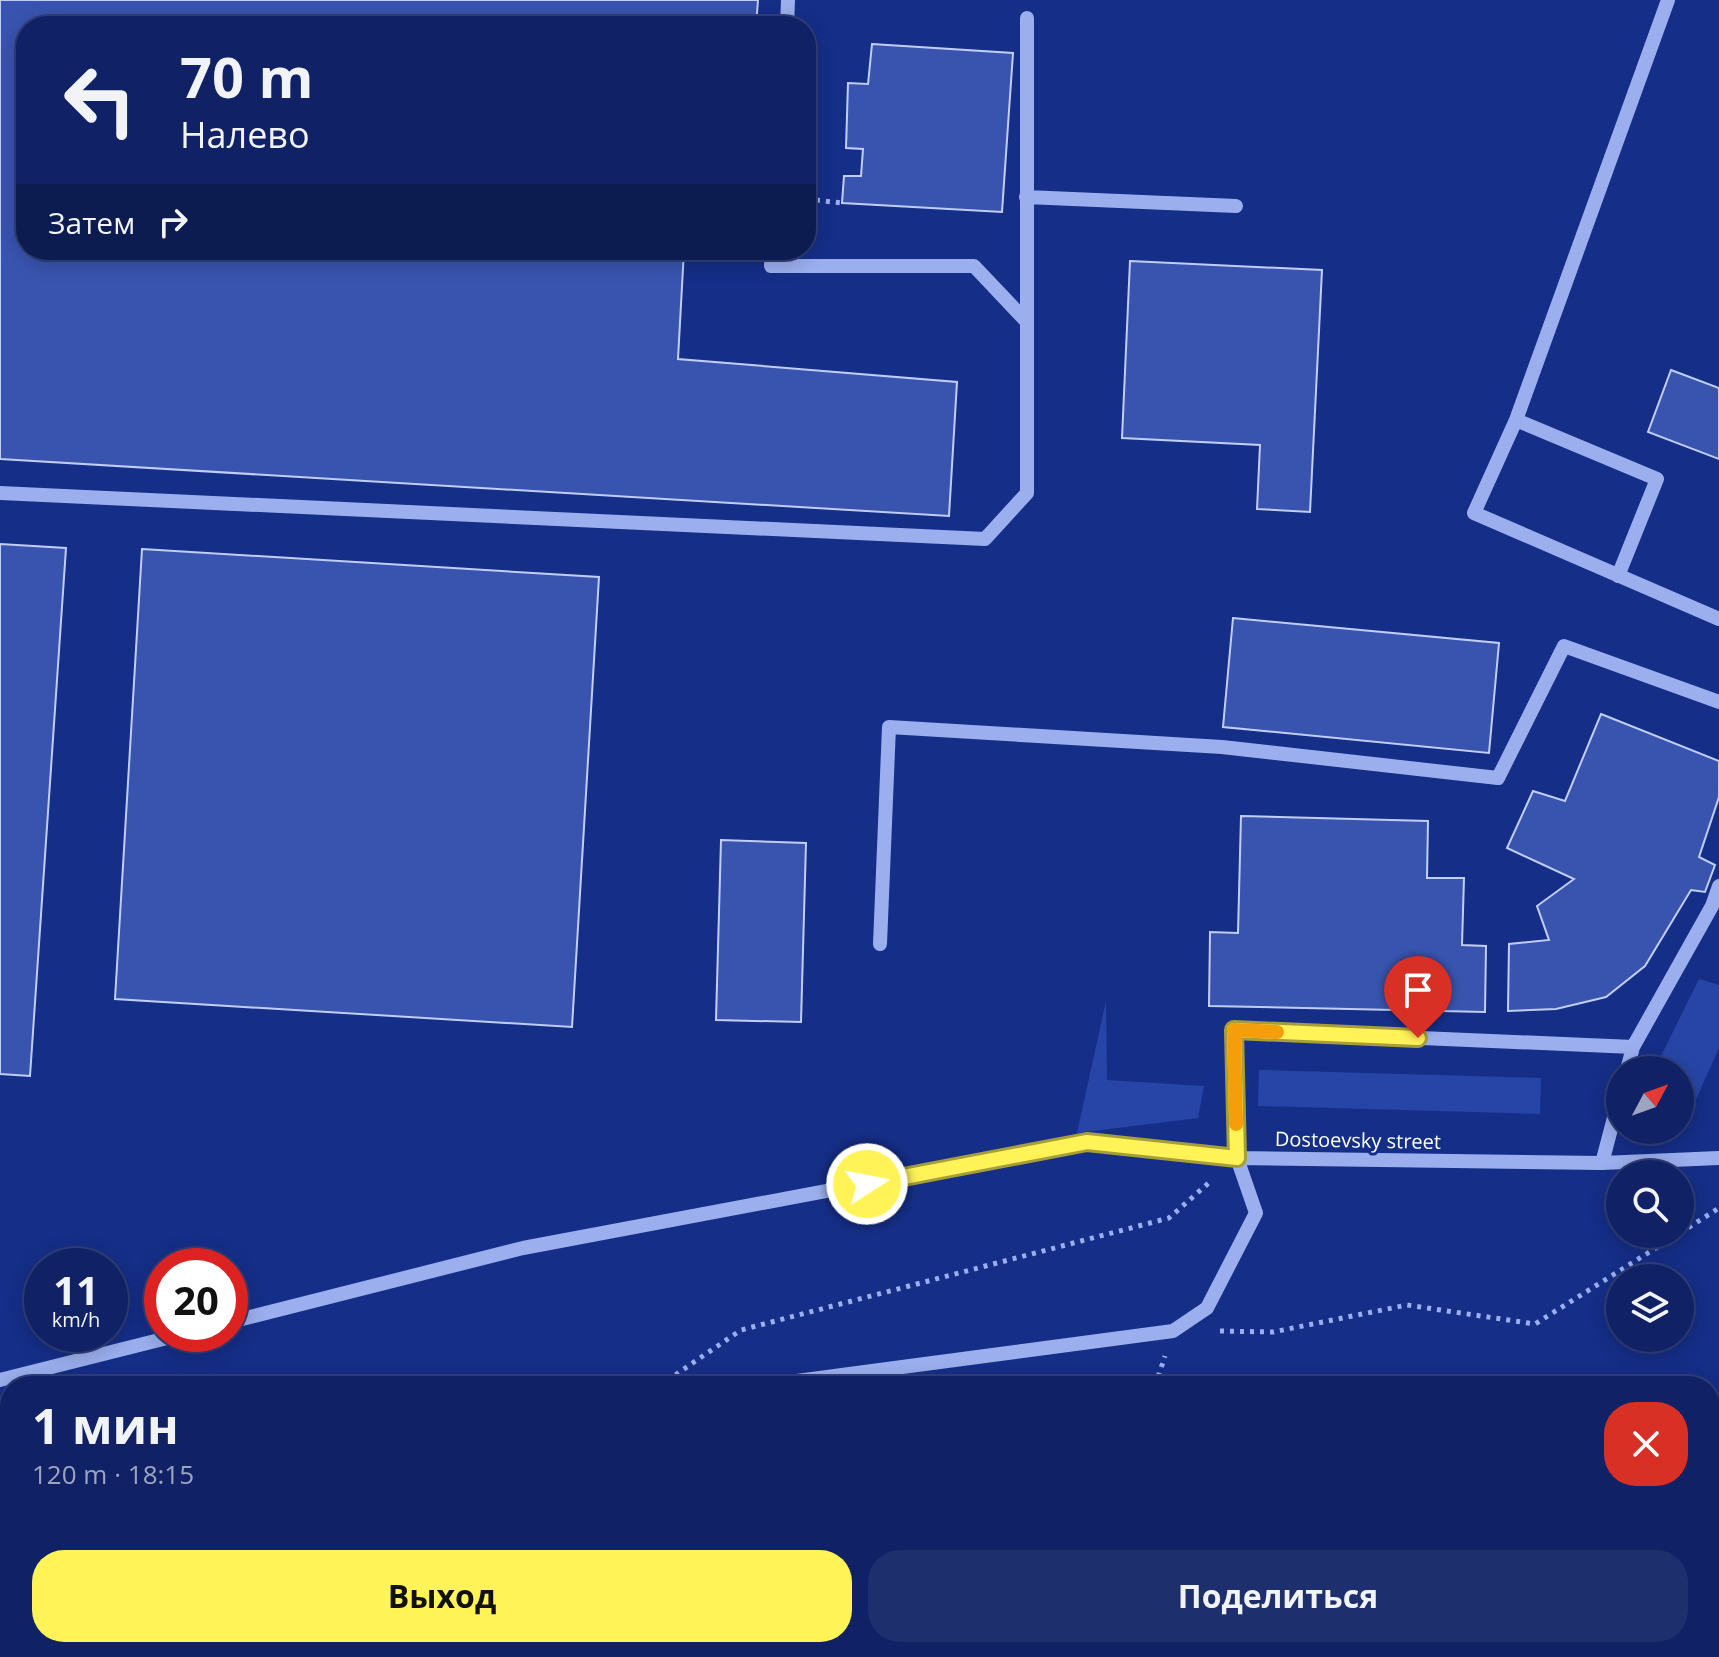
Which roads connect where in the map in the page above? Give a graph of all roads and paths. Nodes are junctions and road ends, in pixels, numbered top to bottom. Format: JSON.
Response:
{"nodes":[{"id":1,"x":1668,"y":0,"type":"edge"},
{"id":2,"x":1027,"y":18,"type":"dead end"},
{"id":3,"x":1026,"y":197,"type":"junction"},
{"id":4,"x":816,"y":200,"type":"edge"},
{"id":5,"x":842,"y":203,"type":"dead end"},
{"id":6,"x":1236,"y":206,"type":"dead end"},
{"id":7,"x":771,"y":260,"type":"edge"},
{"id":8,"x":1026,"y":321,"type":"junction"},
{"id":9,"x":1516,"y":420,"type":"junction"},
{"id":10,"x":0,"y":493,"type":"edge"},
{"id":11,"x":1618,"y":576,"type":"junction"},
{"id":12,"x":1719,"y":619,"type":"edge"},
{"id":13,"x":1719,"y":702,"type":"edge"},
{"id":14,"x":1719,"y":886,"type":"edge"},
{"id":15,"x":880,"y":944,"type":"dead end"},
{"id":16,"x":1633,"y":1047,"type":"junction"},
{"id":17,"x":1631,"y":1056,"type":"edge"},
{"id":18,"x":1607,"y":1144,"type":"edge"},
{"id":19,"x":1237,"y":1158,"type":"junction"},
{"id":20,"x":1719,"y":1158,"type":"edge"},
{"id":21,"x":1602,"y":1163,"type":"junction"},
{"id":22,"x":1719,"y":1208,"type":"edge"},
{"id":23,"x":1694,"y":1224,"type":"edge"},
{"id":24,"x":1657,"y":1248,"type":"edge"},
{"id":25,"x":248,"y":1317,"type":"edge"},
{"id":26,"x":1216,"y":1331,"type":"dead end"},
{"id":27,"x":144,"y":1344,"type":"edge"},
{"id":28,"x":16,"y":1376,"type":"edge"},
{"id":29,"x":674,"y":1376,"type":"edge"},
{"id":30,"x":834,"y":1376,"type":"edge"}],
"edges":[{"from":1,"to":9,"type":"street"},
{"from":2,"to":3,"type":"street"},
{"from":3,"to":6,"type":"street"},
{"from":3,"to":8,"type":"street"},
{"from":4,"to":5,"type":"path"},
{"from":7,"to":8,"type":"street"},
{"from":8,"to":10,"type":"street"},
{"from":9,"to":11,"type":"street"},
{"from":9,"to":11,"type":"street"},
{"from":11,"to":12,"type":"street"},
{"from":13,"to":15,"type":"street"},
{"from":14,"to":16,"type":"street"},
{"from":16,"to":17,"type":"street"},
{"from":16,"to":19,"type":"street"},
{"from":18,"to":21,"type":"street"},
{"from":19,"to":21,"type":"street","name":"Dostoevsky street"},
{"from":19,"to":25,"type":"street","name":"Dostoevsky street"},
{"from":19,"to":29,"type":"path"},
{"from":19,"to":30,"type":"street"},
{"from":20,"to":21,"type":"street","name":"Dostoevsky street"},
{"from":22,"to":23,"type":"path"},
{"from":24,"to":26,"type":"path"},
{"from":27,"to":28,"type":"street"}]}
